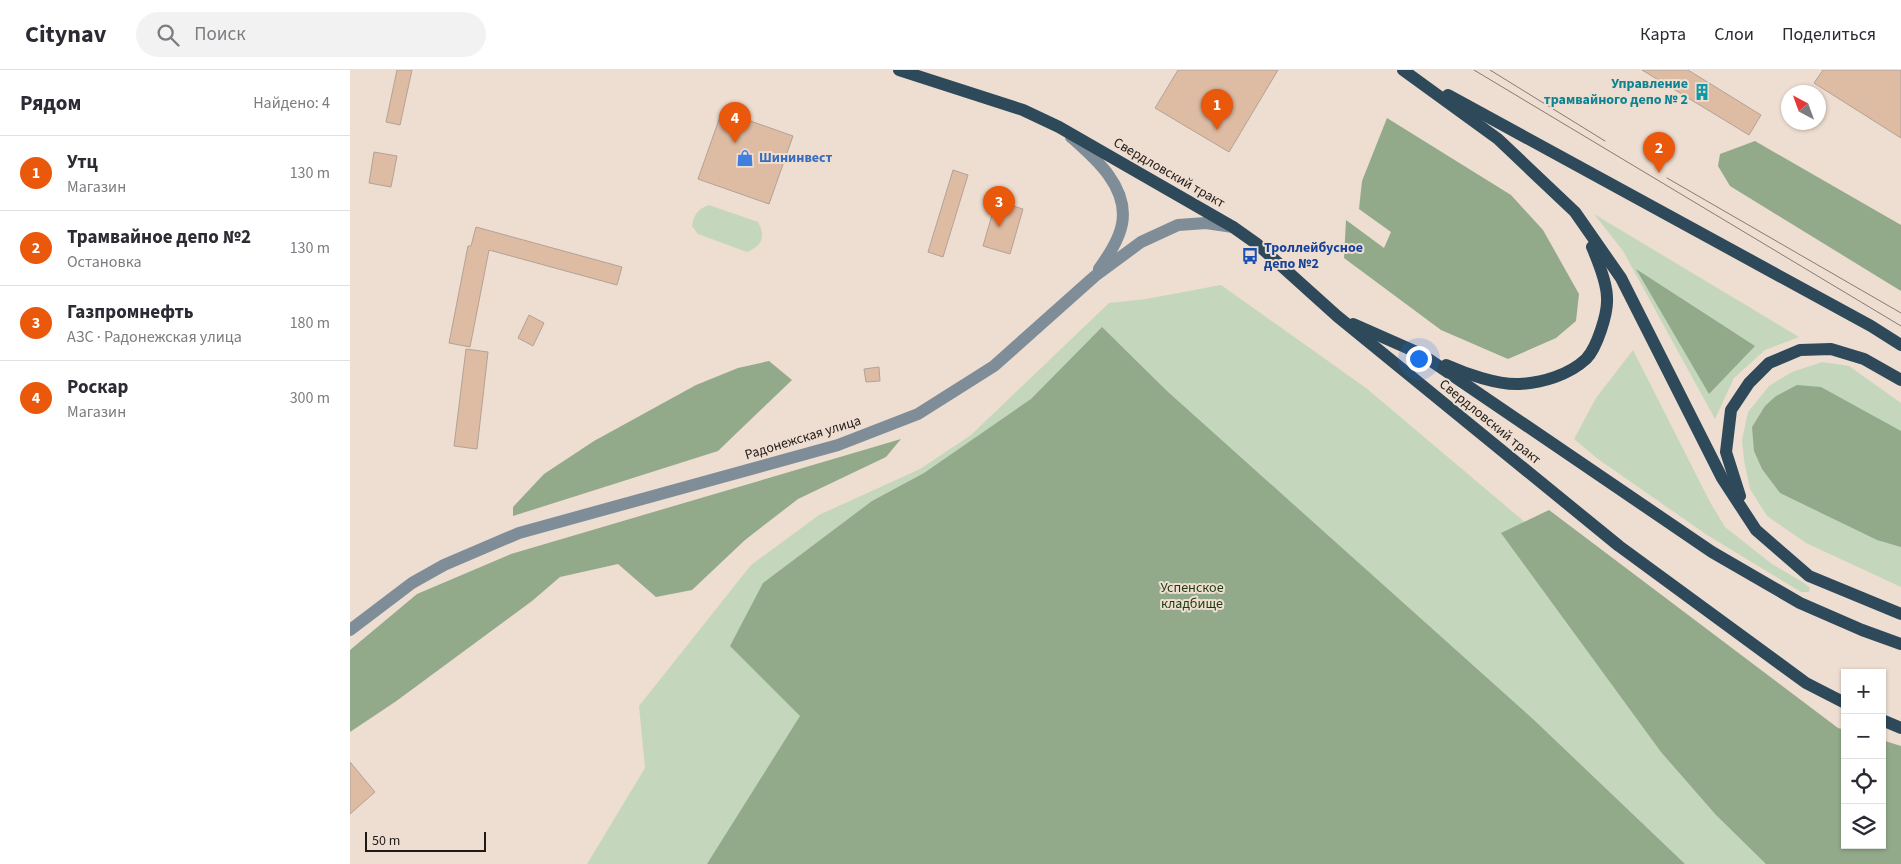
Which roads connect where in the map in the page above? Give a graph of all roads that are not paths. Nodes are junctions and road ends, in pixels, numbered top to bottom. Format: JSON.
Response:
{"nodes":[{"id":1,"x":899,"y":70,"type":"edge"},
{"id":2,"x":1403,"y":70,"type":"edge"},
{"id":3,"x":1059,"y":127,"type":"junction"},
{"id":4,"x":1575,"y":212,"type":"junction"},
{"id":5,"x":1233,"y":227,"type":"junction"},
{"id":6,"x":1095,"y":276,"type":"junction"},
{"id":7,"x":1337,"y":316,"type":"junction"},
{"id":8,"x":1901,"y":345,"type":"edge"},
{"id":9,"x":1421,"y":354,"type":"junction"},
{"id":10,"x":1901,"y":380,"type":"edge"},
{"id":11,"x":1756,"y":530,"type":"junction"},
{"id":12,"x":1901,"y":614,"type":"edge"},
{"id":13,"x":350,"y":630,"type":"edge"},
{"id":14,"x":1901,"y":644,"type":"edge"},
{"id":15,"x":1841,"y":701,"type":"edge"},
{"id":16,"x":1886,"y":722,"type":"edge"},
{"id":17,"x":1901,"y":728,"type":"edge"}],
"edges":[{"from":1,"to":3,"type":"main road","name":"Свердловский тракт"},
{"from":2,"to":4,"type":"main road"},
{"from":2,"to":8,"type":"main road"},
{"from":3,"to":5,"type":"main road","name":"Свердловский тракт"},
{"from":3,"to":6,"type":"street"},
{"from":4,"to":9,"type":"main road","name":"Свердловский тракт"},
{"from":4,"to":11,"type":"main road"},
{"from":5,"to":6,"type":"street","name":"Радонежская улица"},
{"from":5,"to":7,"type":"main road","name":"Свердловский тракт"},
{"from":6,"to":13,"type":"street","name":"Радонежская улица"},
{"from":7,"to":9,"type":"main road"},
{"from":7,"to":15,"type":"main road","name":"Свердловский тракт"},
{"from":9,"to":14,"type":"main road"},
{"from":10,"to":11,"type":"main road"},
{"from":11,"to":12,"type":"main road"},
{"from":16,"to":17,"type":"main road"}]}
